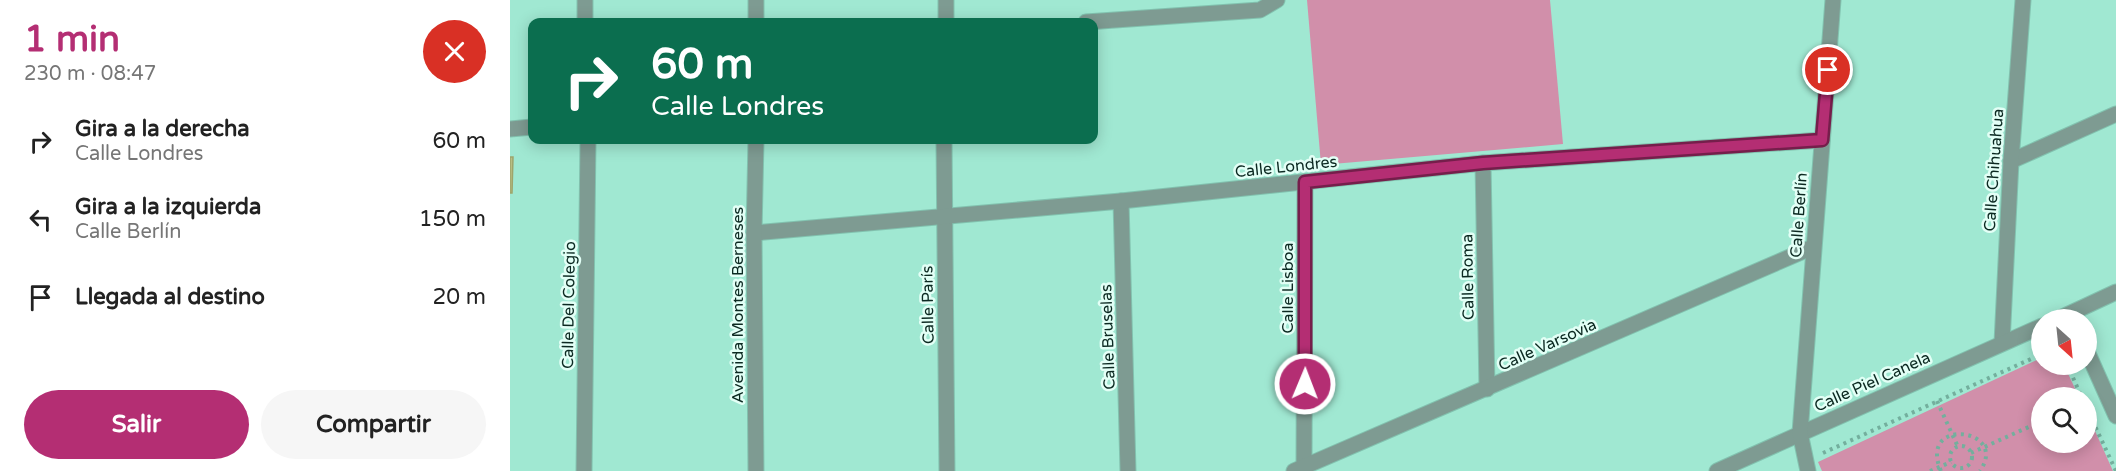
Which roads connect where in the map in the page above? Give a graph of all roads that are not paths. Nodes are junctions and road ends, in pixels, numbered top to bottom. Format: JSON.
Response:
{"nodes":[{"id":1,"x":585,"y":0,"type":"edge"},
{"id":2,"x":756,"y":0,"type":"edge"},
{"id":3,"x":946,"y":0,"type":"edge"},
{"id":4,"x":1277,"y":0,"type":"edge"},
{"id":5,"x":1833,"y":0,"type":"edge"},
{"id":6,"x":2023,"y":0,"type":"edge"},
{"id":7,"x":585,"y":18,"type":"edge"},
{"id":8,"x":756,"y":18,"type":"edge"},
{"id":9,"x":946,"y":18,"type":"edge"},
{"id":10,"x":1098,"y":21,"type":"edge"},
{"id":11,"x":2116,"y":114,"type":"edge"},
{"id":12,"x":528,"y":127,"type":"edge"},
{"id":13,"x":510,"y":129,"type":"edge"},
{"id":14,"x":1822,"y":140,"type":"junction"},
{"id":15,"x":588,"y":144,"type":"edge"},
{"id":16,"x":756,"y":144,"type":"edge"},
{"id":17,"x":944,"y":144,"type":"edge"},
{"id":18,"x":2011,"y":161,"type":"junction"},
{"id":19,"x":1483,"y":163,"type":"junction"},
{"id":20,"x":1305,"y":182,"type":"junction"},
{"id":21,"x":1121,"y":201,"type":"junction"},
{"id":22,"x":944,"y":217,"type":"junction"},
{"id":23,"x":754,"y":233,"type":"junction"},
{"id":24,"x":1814,"y":247,"type":"junction"},
{"id":25,"x":2116,"y":292,"type":"edge"},
{"id":26,"x":2085,"y":309,"type":"edge"},
{"id":27,"x":2031,"y":331,"type":"edge"},
{"id":28,"x":2002,"y":343,"type":"junction"},
{"id":29,"x":2097,"y":374,"type":"edge"},
{"id":30,"x":1487,"y":389,"type":"junction"},
{"id":31,"x":2116,"y":416,"type":"edge"},
{"id":32,"x":1800,"y":433,"type":"junction"},
{"id":33,"x":1811,"y":464,"type":"edge"},
{"id":34,"x":1299,"y":469,"type":"edge"},
{"id":35,"x":584,"y":471,"type":"edge"},
{"id":36,"x":756,"y":471,"type":"edge"},
{"id":37,"x":947,"y":471,"type":"edge"},
{"id":38,"x":1128,"y":471,"type":"edge"},
{"id":39,"x":1717,"y":471,"type":"edge"}],
"edges":[{"from":1,"to":7,"type":"street"},
{"from":2,"to":8,"type":"street"},
{"from":3,"to":9,"type":"street"},
{"from":4,"to":10,"type":"street"},
{"from":5,"to":14,"type":"street","name":"Calle Berlín"},
{"from":6,"to":18,"type":"street","name":"Calle Chihuahua"},
{"from":11,"to":18,"type":"street"},
{"from":12,"to":13,"type":"street"},
{"from":14,"to":19,"type":"street","name":"Calle Londres"},
{"from":14,"to":24,"type":"street","name":"Calle Berlín"},
{"from":15,"to":35,"type":"street","name":"Calle Del Colegio"},
{"from":16,"to":23,"type":"street","name":"Avenida Montes Berneses"},
{"from":17,"to":22,"type":"street","name":"Calle París"},
{"from":18,"to":28,"type":"street","name":"Calle Chihuahua"},
{"from":19,"to":20,"type":"street","name":"Calle Londres"},
{"from":19,"to":30,"type":"street","name":"Calle Roma"},
{"from":20,"to":21,"type":"street","name":"Calle Londres"},
{"from":20,"to":34,"type":"street","name":"Calle Lisboa"},
{"from":21,"to":22,"type":"street","name":"Calle Londres"},
{"from":21,"to":38,"type":"street","name":"Calle Bruselas"},
{"from":22,"to":23,"type":"street","name":"Calle Londres"},
{"from":22,"to":37,"type":"street","name":"Calle París"},
{"from":23,"to":36,"type":"street","name":"Avenida Montes Berneses"},
{"from":24,"to":30,"type":"street","name":"Calle Varsovia"},
{"from":24,"to":32,"type":"street","name":"Calle Berlín"},
{"from":25,"to":26,"type":"street"},
{"from":27,"to":28,"type":"street","name":"Calle Piel Canela"},
{"from":28,"to":32,"type":"street","name":"Calle Piel Canela"},
{"from":29,"to":31,"type":"street"},
{"from":30,"to":34,"type":"street","name":"Calle Varsovia"},
{"from":32,"to":33,"type":"street","name":"Calle Berlín"},
{"from":32,"to":39,"type":"street","name":"Calle Piel Canela"}]}
